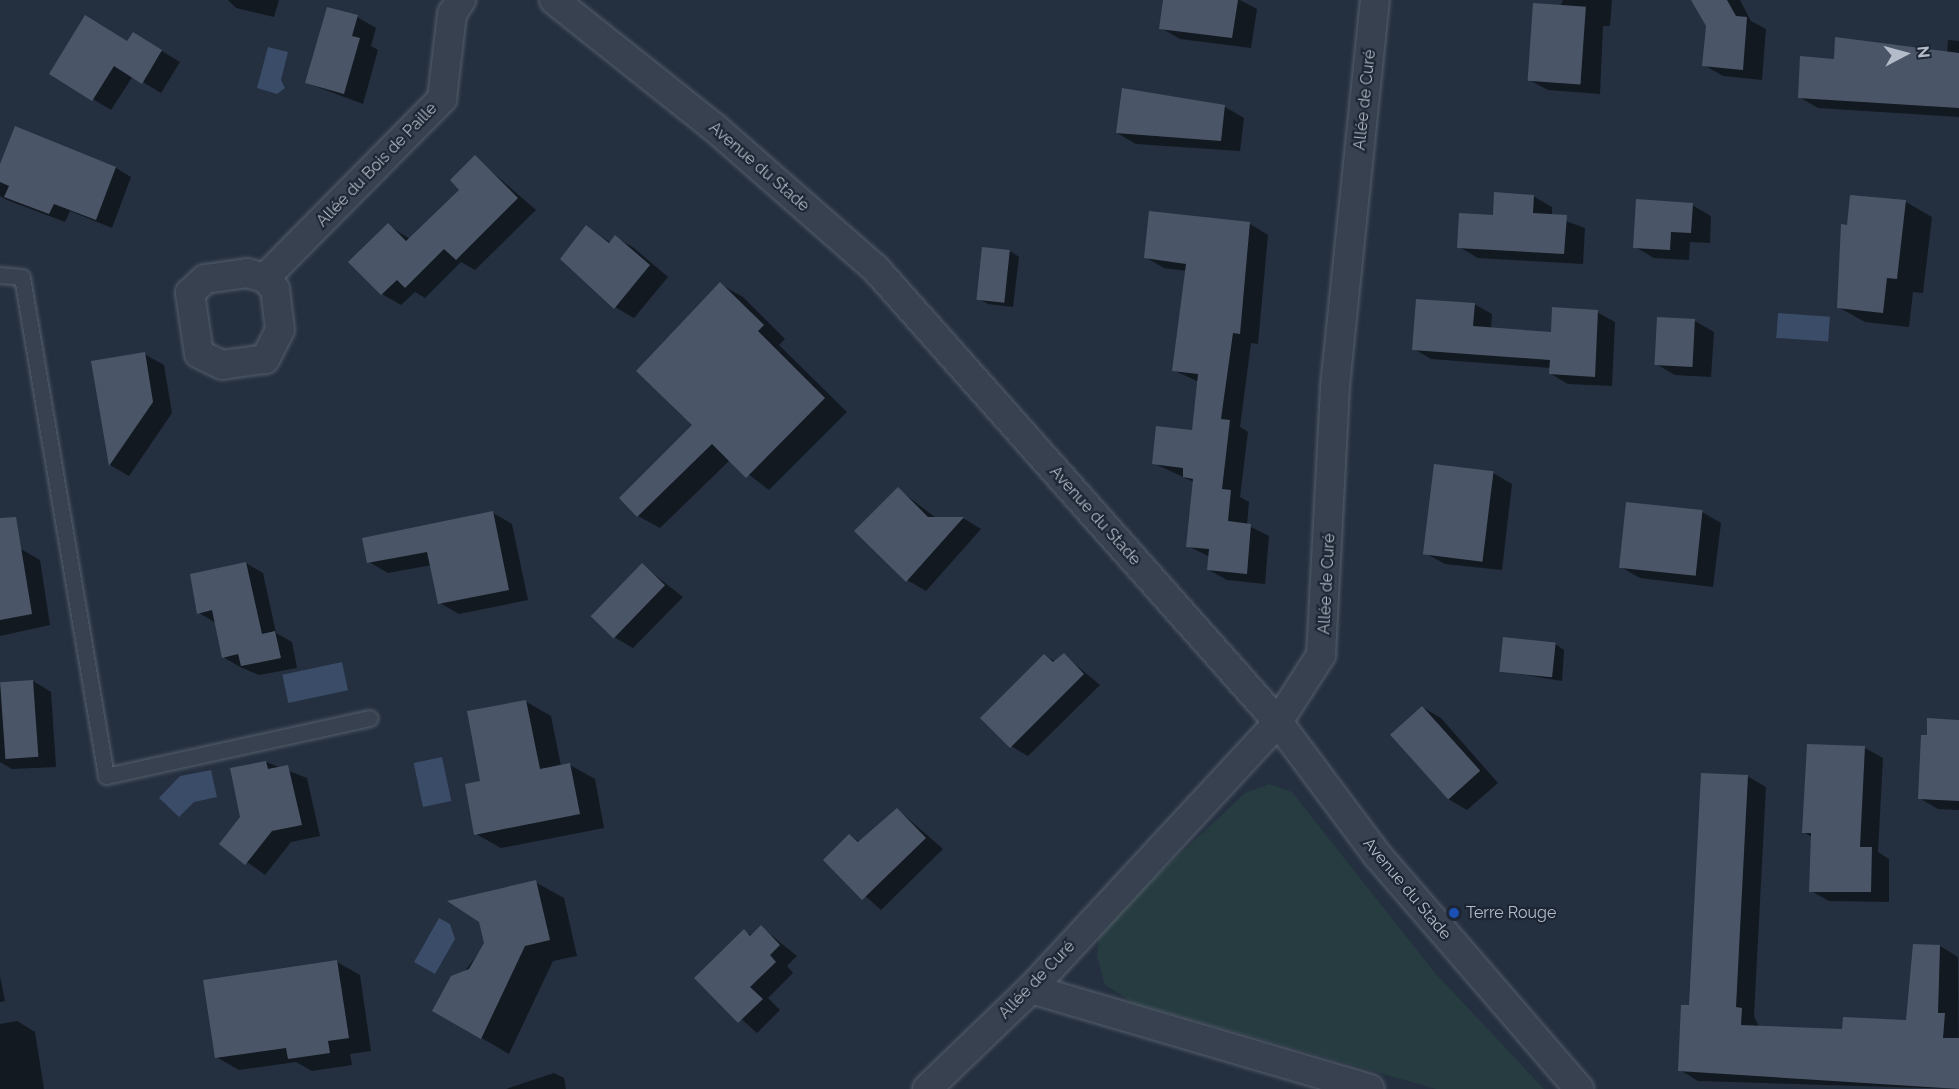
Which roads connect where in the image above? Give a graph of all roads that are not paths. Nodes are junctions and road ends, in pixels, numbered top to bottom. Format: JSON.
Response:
{"nodes":[{"id":1,"x":461,"y":0,"type":"edge"},
{"id":2,"x":554,"y":0,"type":"edge"},
{"id":3,"x":1375,"y":0,"type":"edge"},
{"id":4,"x":0,"y":274,"type":"edge"},
{"id":5,"x":265,"y":278,"type":"dead end"},
{"id":6,"x":370,"y":718,"type":"dead end"},
{"id":7,"x":1278,"y":722,"type":"junction"},
{"id":8,"x":1031,"y":989,"type":"junction"},
{"id":9,"x":927,"y":1089,"type":"edge"},
{"id":10,"x":1370,"y":1089,"type":"edge"},
{"id":11,"x":1579,"y":1089,"type":"edge"}],
"edges":[{"from":1,"to":5,"type":"street","name":"Allée du Bois de Paille"},
{"from":2,"to":7,"type":"street","name":"Avenue du Stade"},
{"from":3,"to":7,"type":"street","name":"Allée de Curé"},
{"from":4,"to":6,"type":"lane"},
{"from":7,"to":8,"type":"street","name":"Allée de Curé"},
{"from":7,"to":11,"type":"street","name":"Avenue du Stade"},
{"from":8,"to":9,"type":"street","name":"Allée de Curé"},
{"from":8,"to":10,"type":"street"}]}
